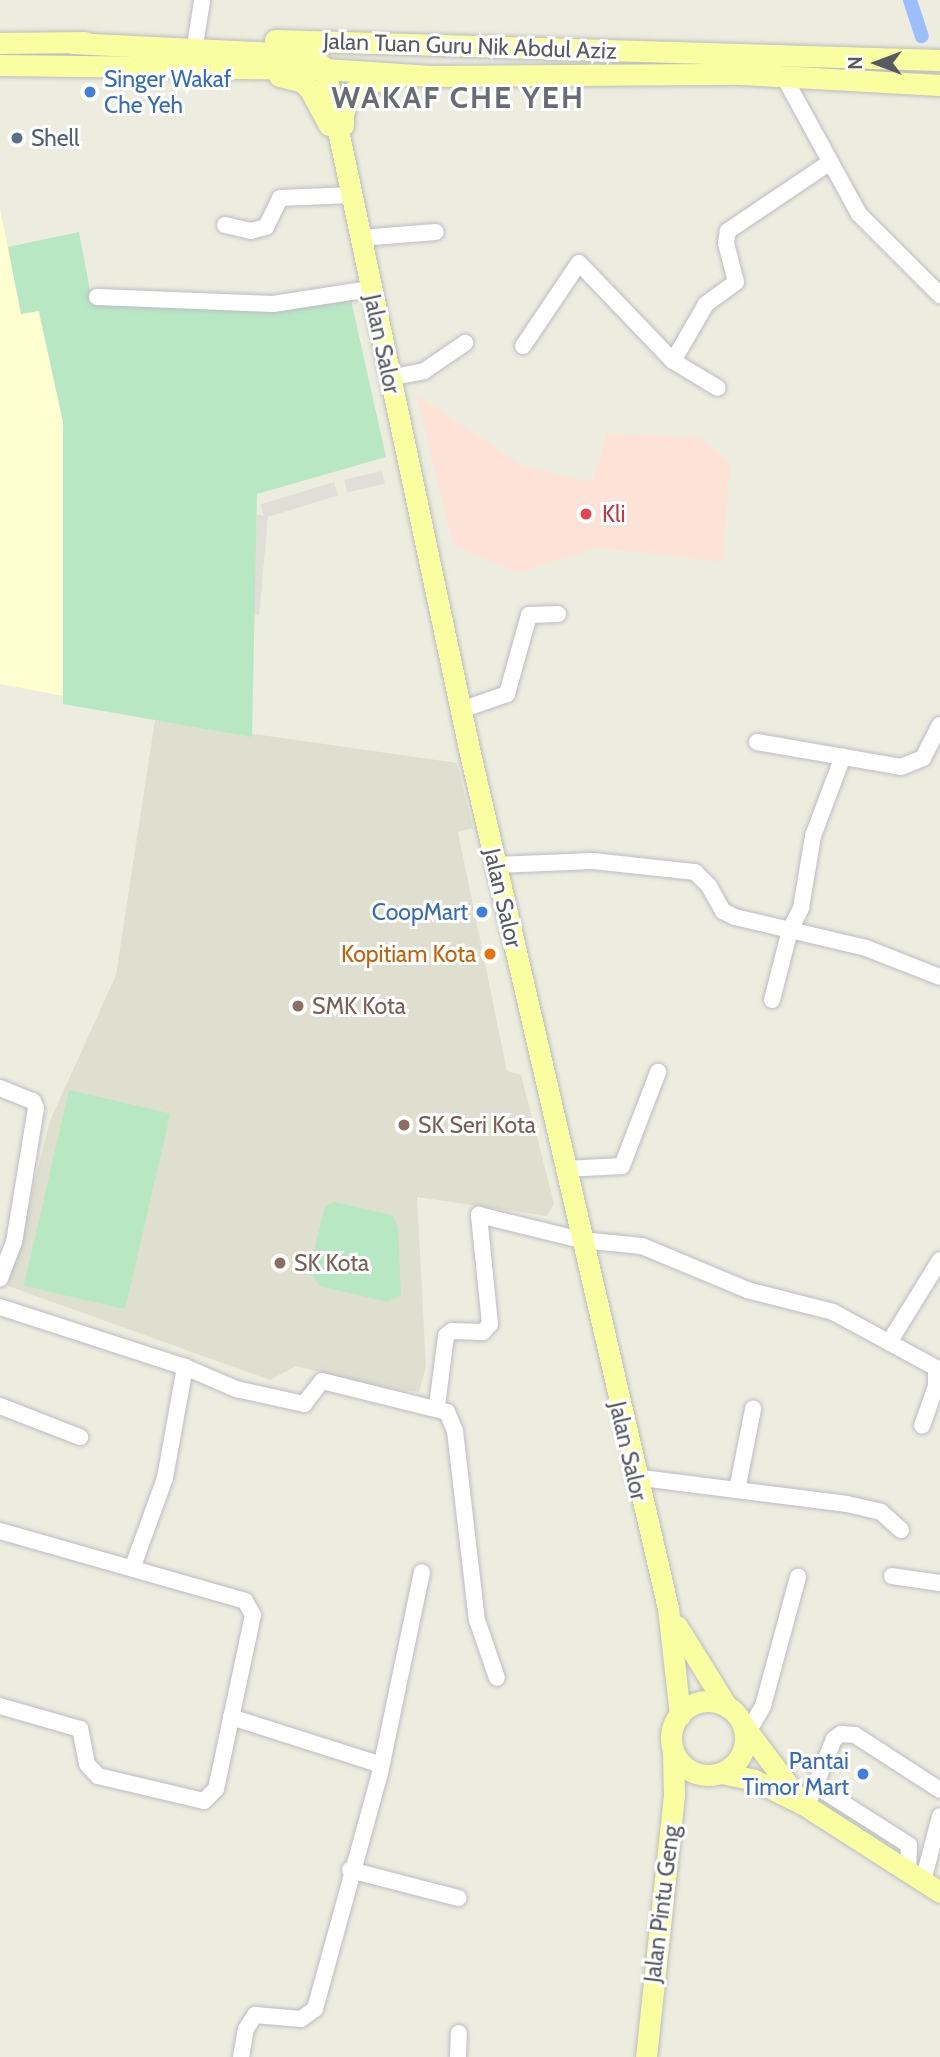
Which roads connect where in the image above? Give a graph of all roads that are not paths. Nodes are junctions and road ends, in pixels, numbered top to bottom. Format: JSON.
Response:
{"nodes":[{"id":1,"x":202,"y":0,"type":"edge"},
{"id":2,"x":196,"y":39,"type":"junction"},
{"id":3,"x":0,"y":43,"type":"edge"},
{"id":4,"x":72,"y":43,"type":"junction"},
{"id":5,"x":502,"y":50,"type":"junction"},
{"id":6,"x":940,"y":60,"type":"edge"},
{"id":7,"x":0,"y":65,"type":"edge"},
{"id":8,"x":202,"y":67,"type":"junction"},
{"id":9,"x":325,"y":69,"type":"junction"},
{"id":10,"x":431,"y":76,"type":"junction"},
{"id":11,"x":784,"y":76,"type":"junction"},
{"id":12,"x":940,"y":85,"type":"edge"},
{"id":13,"x":329,"y":125,"type":"junction"},
{"id":14,"x":343,"y":148,"type":"junction"},
{"id":15,"x":829,"y":163,"type":"junction"},
{"id":16,"x":350,"y":190,"type":"junction"},
{"id":17,"x":225,"y":225,"type":"dead end"},
{"id":18,"x":436,"y":232,"type":"dead end"},
{"id":19,"x":360,"y":238,"type":"junction"},
{"id":20,"x":370,"y":289,"type":"junction"},
{"id":21,"x":940,"y":295,"type":"edge"},
{"id":22,"x":97,"y":297,"type":"dead end"},
{"id":23,"x":465,"y":343,"type":"dead end"},
{"id":24,"x":523,"y":346,"type":"dead end"},
{"id":25,"x":673,"y":361,"type":"junction"},
{"id":26,"x":389,"y":378,"type":"junction"},
{"id":27,"x":718,"y":388,"type":"dead end"},
{"id":28,"x":558,"y":614,"type":"dead end"},
{"id":29,"x":461,"y":710,"type":"junction"},
{"id":30,"x":940,"y":725,"type":"edge"},
{"id":31,"x":757,"y":742,"type":"dead end"},
{"id":32,"x":843,"y":756,"type":"junction"},
{"id":33,"x":496,"y":865,"type":"junction"},
{"id":34,"x":790,"y":930,"type":"junction"},
{"id":35,"x":940,"y":977,"type":"edge"},
{"id":36,"x":772,"y":1000,"type":"dead end"},
{"id":37,"x":658,"y":1072,"type":"dead end"},
{"id":38,"x":0,"y":1088,"type":"edge"},
{"id":39,"x":565,"y":1169,"type":"junction"},
{"id":40,"x":580,"y":1240,"type":"junction"},
{"id":41,"x":940,"y":1261,"type":"edge"},
{"id":42,"x":0,"y":1278,"type":"edge"},
{"id":43,"x":0,"y":1307,"type":"edge"},
{"id":44,"x":890,"y":1341,"type":"junction"},
{"id":45,"x":185,"y":1367,"type":"junction"},
{"id":46,"x":0,"y":1405,"type":"edge"},
{"id":47,"x":437,"y":1406,"type":"junction"},
{"id":48,"x":753,"y":1409,"type":"dead end"},
{"id":49,"x":922,"y":1426,"type":"dead end"},
{"id":50,"x":80,"y":1437,"type":"dead end"},
{"id":51,"x":634,"y":1477,"type":"junction"},
{"id":52,"x":737,"y":1490,"type":"junction"},
{"id":53,"x":901,"y":1530,"type":"dead end"},
{"id":54,"x":0,"y":1531,"type":"edge"},
{"id":55,"x":133,"y":1566,"type":"junction"},
{"id":56,"x":422,"y":1572,"type":"dead end"},
{"id":57,"x":892,"y":1576,"type":"dead end"},
{"id":58,"x":798,"y":1577,"type":"dead end"},
{"id":59,"x":940,"y":1583,"type":"edge"},
{"id":60,"x":668,"y":1608,"type":"junction"},
{"id":61,"x":497,"y":1678,"type":"dead end"},
{"id":62,"x":0,"y":1706,"type":"edge"},
{"id":63,"x":727,"y":1707,"type":"junction"},
{"id":64,"x":680,"y":1715,"type":"junction"},
{"id":65,"x":231,"y":1717,"type":"junction"},
{"id":66,"x":745,"y":1728,"type":"junction"},
{"id":67,"x":673,"y":1750,"type":"junction"},
{"id":68,"x":381,"y":1765,"type":"junction"},
{"id":69,"x":722,"y":1773,"type":"junction"},
{"id":70,"x":698,"y":1774,"type":"junction"},
{"id":71,"x":940,"y":1790,"type":"edge"},
{"id":72,"x":809,"y":1799,"type":"junction"},
{"id":73,"x":940,"y":1816,"type":"edge"},
{"id":74,"x":671,"y":1824,"type":"junction"},
{"id":75,"x":350,"y":1870,"type":"junction"},
{"id":76,"x":924,"y":1882,"type":"edge"},
{"id":77,"x":458,"y":1898,"type":"dead end"},
{"id":78,"x":459,"y":2033,"type":"dead end"},
{"id":79,"x":242,"y":2057,"type":"edge"},
{"id":80,"x":458,"y":2057,"type":"edge"},
{"id":81,"x":646,"y":2057,"type":"edge"}],
"edges":[{"from":1,"to":2,"type":"street"},
{"from":2,"to":4,"type":"main road","name":"Jalan Tuan Guru Nik Abdul Aziz"},
{"from":2,"to":5,"type":"main road","name":"Jalan Tuan Guru Nik Abdul Aziz"},
{"from":3,"to":4,"type":"main road","name":"Jalan Tuan Guru Nik Abdul Aziz"},
{"from":4,"to":9,"type":"main road"},
{"from":5,"to":6,"type":"main road","name":"Jalan Tuan Guru Nik Abdul Aziz"},
{"from":5,"to":9,"type":"main road"},
{"from":7,"to":8,"type":"main road","name":"Jalan Tuan Guru Nik Abdul Aziz"},
{"from":8,"to":9,"type":"main road","name":"Jalan Tuan Guru Nik Abdul Aziz"},
{"from":8,"to":13,"type":"main road"},
{"from":9,"to":10,"type":"main road","name":"Jalan Tuan Guru Nik Abdul Aziz"},
{"from":9,"to":13,"type":"main road","name":"Jalan Salor"},
{"from":9,"to":14,"type":"main road","name":"Jalan Salor"},
{"from":10,"to":11,"type":"main road","name":"Jalan Tuan Guru Nik Abdul Aziz"},
{"from":10,"to":14,"type":"main road"},
{"from":11,"to":12,"type":"main road","name":"Jalan Tuan Guru Nik Abdul Aziz"},
{"from":11,"to":15,"type":"street"},
{"from":13,"to":16,"type":"main road","name":"Jalan Salor"},
{"from":14,"to":16,"type":"main road","name":"Jalan Salor"},
{"from":15,"to":21,"type":"street"},
{"from":15,"to":25,"type":"street"},
{"from":16,"to":17,"type":"street"},
{"from":16,"to":19,"type":"main road","name":"Jalan Salor"},
{"from":18,"to":19,"type":"street"},
{"from":19,"to":20,"type":"main road","name":"Jalan Salor"},
{"from":20,"to":22,"type":"street"},
{"from":20,"to":26,"type":"main road","name":"Jalan Salor"},
{"from":23,"to":26,"type":"street"},
{"from":24,"to":25,"type":"street"},
{"from":25,"to":27,"type":"street"},
{"from":26,"to":29,"type":"main road","name":"Jalan Salor"},
{"from":28,"to":29,"type":"street"},
{"from":29,"to":33,"type":"main road","name":"Jalan Salor"},
{"from":30,"to":32,"type":"street"},
{"from":31,"to":32,"type":"street"},
{"from":32,"to":34,"type":"street"},
{"from":33,"to":34,"type":"street"},
{"from":33,"to":39,"type":"main road","name":"Jalan Salor"},
{"from":34,"to":35,"type":"street"},
{"from":34,"to":36,"type":"street"},
{"from":37,"to":39,"type":"street"},
{"from":38,"to":42,"type":"street"},
{"from":39,"to":40,"type":"main road","name":"Jalan Salor"},
{"from":40,"to":44,"type":"street"},
{"from":40,"to":47,"type":"street"},
{"from":40,"to":51,"type":"main road","name":"Jalan Salor"},
{"from":41,"to":44,"type":"street"},
{"from":43,"to":45,"type":"street"},
{"from":44,"to":49,"type":"street"},
{"from":45,"to":47,"type":"street"},
{"from":45,"to":55,"type":"street"},
{"from":46,"to":50,"type":"street"},
{"from":47,"to":61,"type":"street"},
{"from":48,"to":52,"type":"street"},
{"from":51,"to":52,"type":"street"},
{"from":51,"to":60,"type":"main road","name":"Jalan Salor"},
{"from":52,"to":53,"type":"street"},
{"from":54,"to":55,"type":"street"},
{"from":55,"to":65,"type":"street"},
{"from":56,"to":68,"type":"street"},
{"from":57,"to":59,"type":"street"},
{"from":58,"to":66,"type":"street"},
{"from":60,"to":63,"type":"main road","name":"Jalan Salor"},
{"from":60,"to":64,"type":"main road","name":"Jalan Salor"},
{"from":62,"to":65,"type":"street"},
{"from":63,"to":64,"type":"main road"},
{"from":63,"to":66,"type":"main road"},
{"from":64,"to":67,"type":"main road"},
{"from":65,"to":68,"type":"street"},
{"from":66,"to":69,"type":"main road"},
{"from":66,"to":72,"type":"main road"},
{"from":67,"to":70,"type":"main road"},
{"from":67,"to":74,"type":"main road","name":"Jalan Pintu Geng"},
{"from":68,"to":75,"type":"street"},
{"from":69,"to":70,"type":"main road"},
{"from":69,"to":72,"type":"main road"},
{"from":70,"to":74,"type":"main road"},
{"from":71,"to":72,"type":"street"},
{"from":72,"to":76,"type":"main road"},
{"from":73,"to":76,"type":"street"},
{"from":74,"to":81,"type":"main road","name":"Jalan Pintu Geng"},
{"from":75,"to":77,"type":"street"},
{"from":75,"to":79,"type":"street"},
{"from":78,"to":80,"type":"street"}]}
